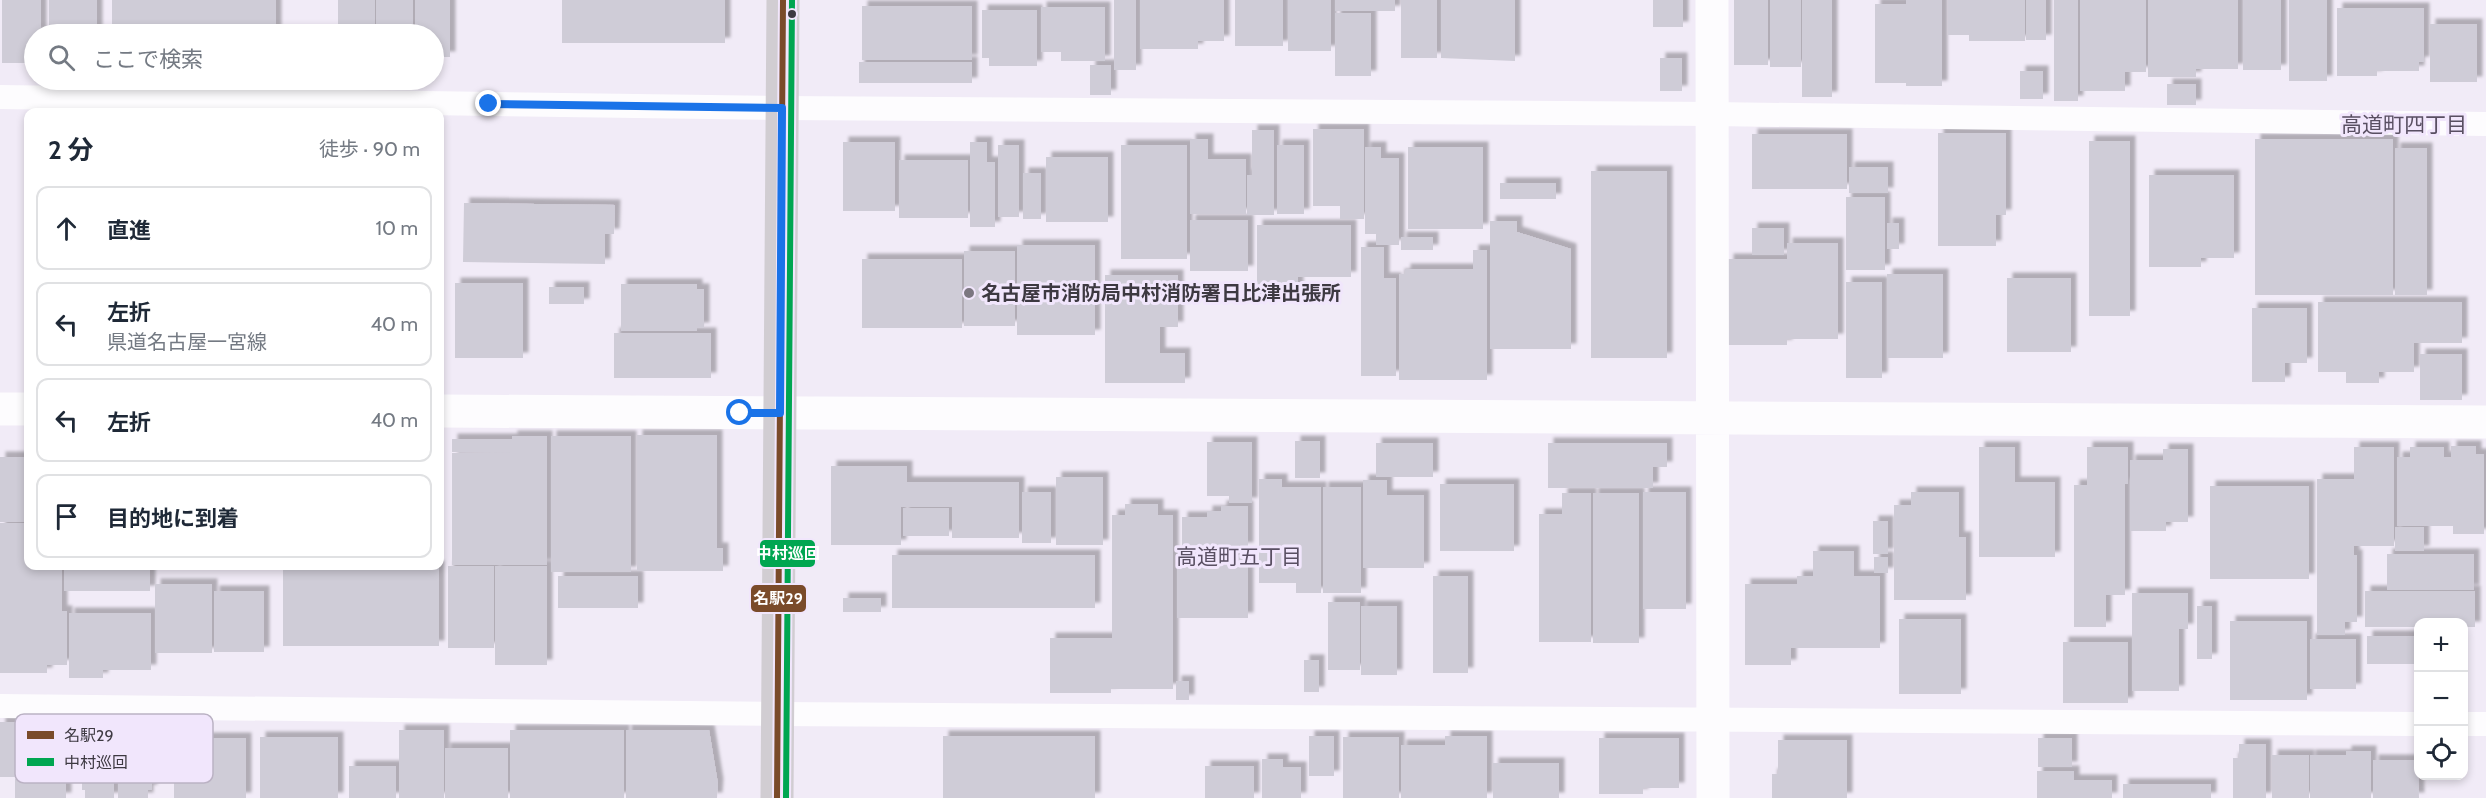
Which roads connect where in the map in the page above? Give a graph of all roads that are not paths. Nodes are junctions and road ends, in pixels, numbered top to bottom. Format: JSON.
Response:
{"nodes":[{"id":1,"x":783,"y":0,"type":"edge"},
{"id":2,"x":1712,"y":0,"type":"edge"},
{"id":3,"x":0,"y":97,"type":"edge"},
{"id":4,"x":782,"y":108,"type":"junction"},
{"id":5,"x":1712,"y":114,"type":"junction"},
{"id":6,"x":2486,"y":124,"type":"edge"},
{"id":7,"x":0,"y":409,"type":"edge"},
{"id":8,"x":24,"y":409,"type":"edge"},
{"id":9,"x":444,"y":411,"type":"edge"},
{"id":10,"x":780,"y":413,"type":"junction"},
{"id":11,"x":1712,"y":418,"type":"junction"},
{"id":12,"x":2486,"y":422,"type":"edge"},
{"id":13,"x":0,"y":706,"type":"edge"},
{"id":14,"x":778,"y":714,"type":"junction"},
{"id":15,"x":1713,"y":720,"type":"junction"},
{"id":16,"x":2414,"y":724,"type":"edge"},
{"id":17,"x":2468,"y":724,"type":"edge"},
{"id":18,"x":2486,"y":724,"type":"edge"},
{"id":19,"x":777,"y":798,"type":"edge"},
{"id":20,"x":1713,"y":798,"type":"edge"}],
"edges":[{"from":1,"to":4,"type":"main road"},
{"from":2,"to":5,"type":"street"},
{"from":3,"to":4,"type":"lane"},
{"from":4,"to":5,"type":"lane"},
{"from":4,"to":10,"type":"main road"},
{"from":5,"to":6,"type":"lane"},
{"from":5,"to":11,"type":"street"},
{"from":7,"to":8,"type":"street"},
{"from":9,"to":10,"type":"street"},
{"from":10,"to":11,"type":"street"},
{"from":10,"to":14,"type":"main road"},
{"from":11,"to":12,"type":"street"},
{"from":11,"to":15,"type":"street"},
{"from":13,"to":14,"type":"lane"},
{"from":14,"to":15,"type":"lane"},
{"from":14,"to":19,"type":"main road"},
{"from":15,"to":16,"type":"lane"},
{"from":15,"to":20,"type":"street"},
{"from":17,"to":18,"type":"lane"}]}
